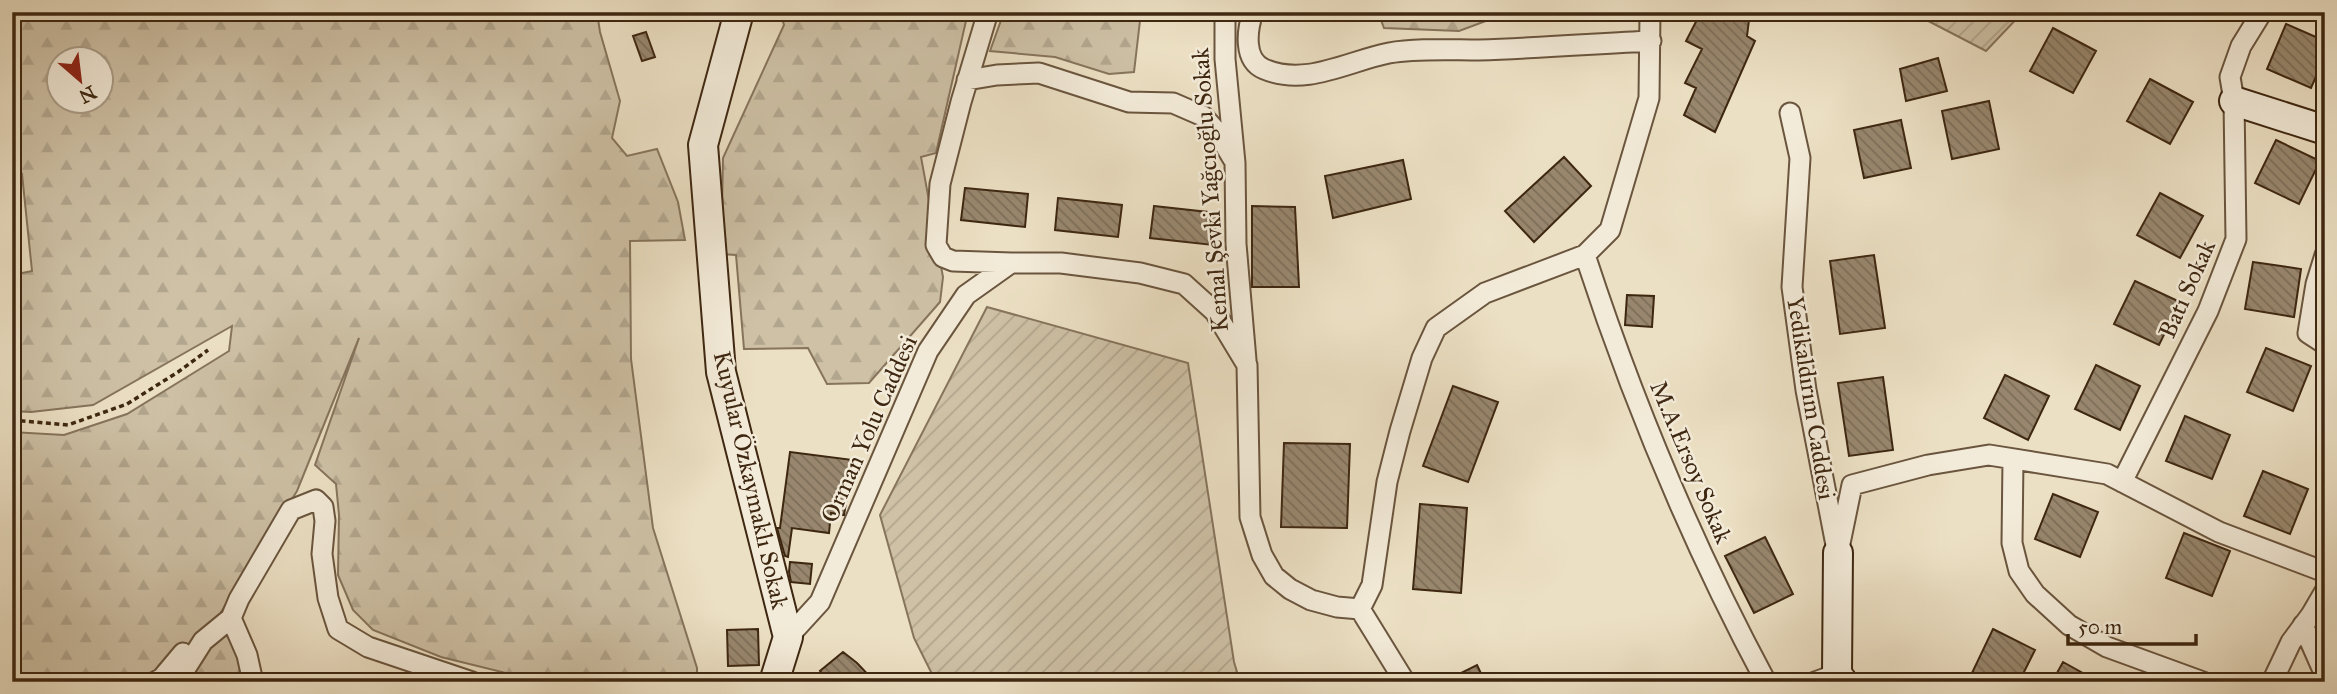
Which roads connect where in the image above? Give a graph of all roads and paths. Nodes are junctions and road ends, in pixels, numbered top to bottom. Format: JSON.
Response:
{"nodes":[{"id":1,"x":988,"y":12,"type":"edge"},
{"id":2,"x":1225,"y":12,"type":"edge"},
{"id":3,"x":1253,"y":12,"type":"edge"},
{"id":4,"x":1650,"y":12,"type":"edge"},
{"id":5,"x":2262,"y":12,"type":"edge"},
{"id":6,"x":736,"y":23,"type":"edge"},
{"id":7,"x":1650,"y":41,"type":"junction"},
{"id":8,"x":967,"y":80,"type":"junction"},
{"id":9,"x":2234,"y":101,"type":"junction"},
{"id":10,"x":1790,"y":113,"type":"dead end"},
{"id":11,"x":2325,"y":130,"type":"edge"},
{"id":12,"x":1235,"y":163,"type":"junction"},
{"id":13,"x":1585,"y":255,"type":"junction"},
{"id":14,"x":2325,"y":255,"type":"edge"},
{"id":15,"x":1011,"y":263,"type":"junction"},
{"id":16,"x":2325,"y":344,"type":"edge"},
{"id":17,"x":208,"y":349,"type":"dead end"},
{"id":18,"x":1247,"y":365,"type":"junction"},
{"id":19,"x":12,"y":420,"type":"edge"},
{"id":20,"x":2013,"y":459,"type":"junction"},
{"id":21,"x":2122,"y":482,"type":"junction"},
{"id":22,"x":1838,"y":553,"type":"junction"},
{"id":23,"x":2325,"y":572,"type":"edge"},
{"id":24,"x":2325,"y":591,"type":"edge"},
{"id":25,"x":1360,"y":609,"type":"junction"},
{"id":26,"x":231,"y":618,"type":"junction"},
{"id":27,"x":2303,"y":625,"type":"junction"},
{"id":28,"x":788,"y":637,"type":"junction"},
{"id":29,"x":2325,"y":675,"type":"edge"},
{"id":30,"x":1832,"y":679,"type":"edge"},
{"id":31,"x":155,"y":682,"type":"edge"},
{"id":32,"x":177,"y":682,"type":"edge"},
{"id":33,"x":253,"y":682,"type":"edge"},
{"id":34,"x":472,"y":682,"type":"edge"},
{"id":35,"x":774,"y":682,"type":"edge"},
{"id":36,"x":1405,"y":682,"type":"edge"},
{"id":37,"x":1766,"y":682,"type":"edge"},
{"id":38,"x":2203,"y":682,"type":"edge"},
{"id":39,"x":2272,"y":682,"type":"edge"}],
"edges":[{"from":1,"to":8,"type":"street"},
{"from":2,"to":12,"type":"street","name":"Kemal Şevki Yağcıoğlu Sokak"},
{"from":3,"to":7,"type":"street"},
{"from":4,"to":7,"type":"street"},
{"from":5,"to":9,"type":"street","name":"Batı Sokak"},
{"from":6,"to":28,"type":"street","name":"Kuyular Özkaymaklı Sokak"},
{"from":7,"to":13,"type":"street"},
{"from":8,"to":12,"type":"street"},
{"from":8,"to":15,"type":"street"},
{"from":9,"to":11,"type":"street"},
{"from":9,"to":21,"type":"street","name":"Batı Sokak"},
{"from":10,"to":22,"type":"street","name":"Yedikaldırım Caddesi"},
{"from":12,"to":18,"type":"street","name":"Kemal Şevki Yağcıoğlu Sokak"},
{"from":13,"to":25,"type":"street"},
{"from":13,"to":37,"type":"street","name":"M.A.Ersoy Sokak"},
{"from":14,"to":16,"type":"street"},
{"from":15,"to":18,"type":"street"},
{"from":15,"to":28,"type":"street","name":"Orman Yolu Caddesi"},
{"from":17,"to":19,"type":"path"},
{"from":18,"to":25,"type":"street"},
{"from":20,"to":21,"type":"street"},
{"from":20,"to":22,"type":"street"},
{"from":20,"to":38,"type":"street"},
{"from":21,"to":23,"type":"street"},
{"from":22,"to":30,"type":"street","name":"Yedikaldırım Caddesi"},
{"from":24,"to":27,"type":"street"},
{"from":25,"to":36,"type":"street"},
{"from":26,"to":31,"type":"street"},
{"from":26,"to":32,"type":"street"},
{"from":26,"to":33,"type":"street"},
{"from":26,"to":34,"type":"street"},
{"from":27,"to":29,"type":"street"},
{"from":27,"to":39,"type":"street"},
{"from":28,"to":35,"type":"street"}]}
